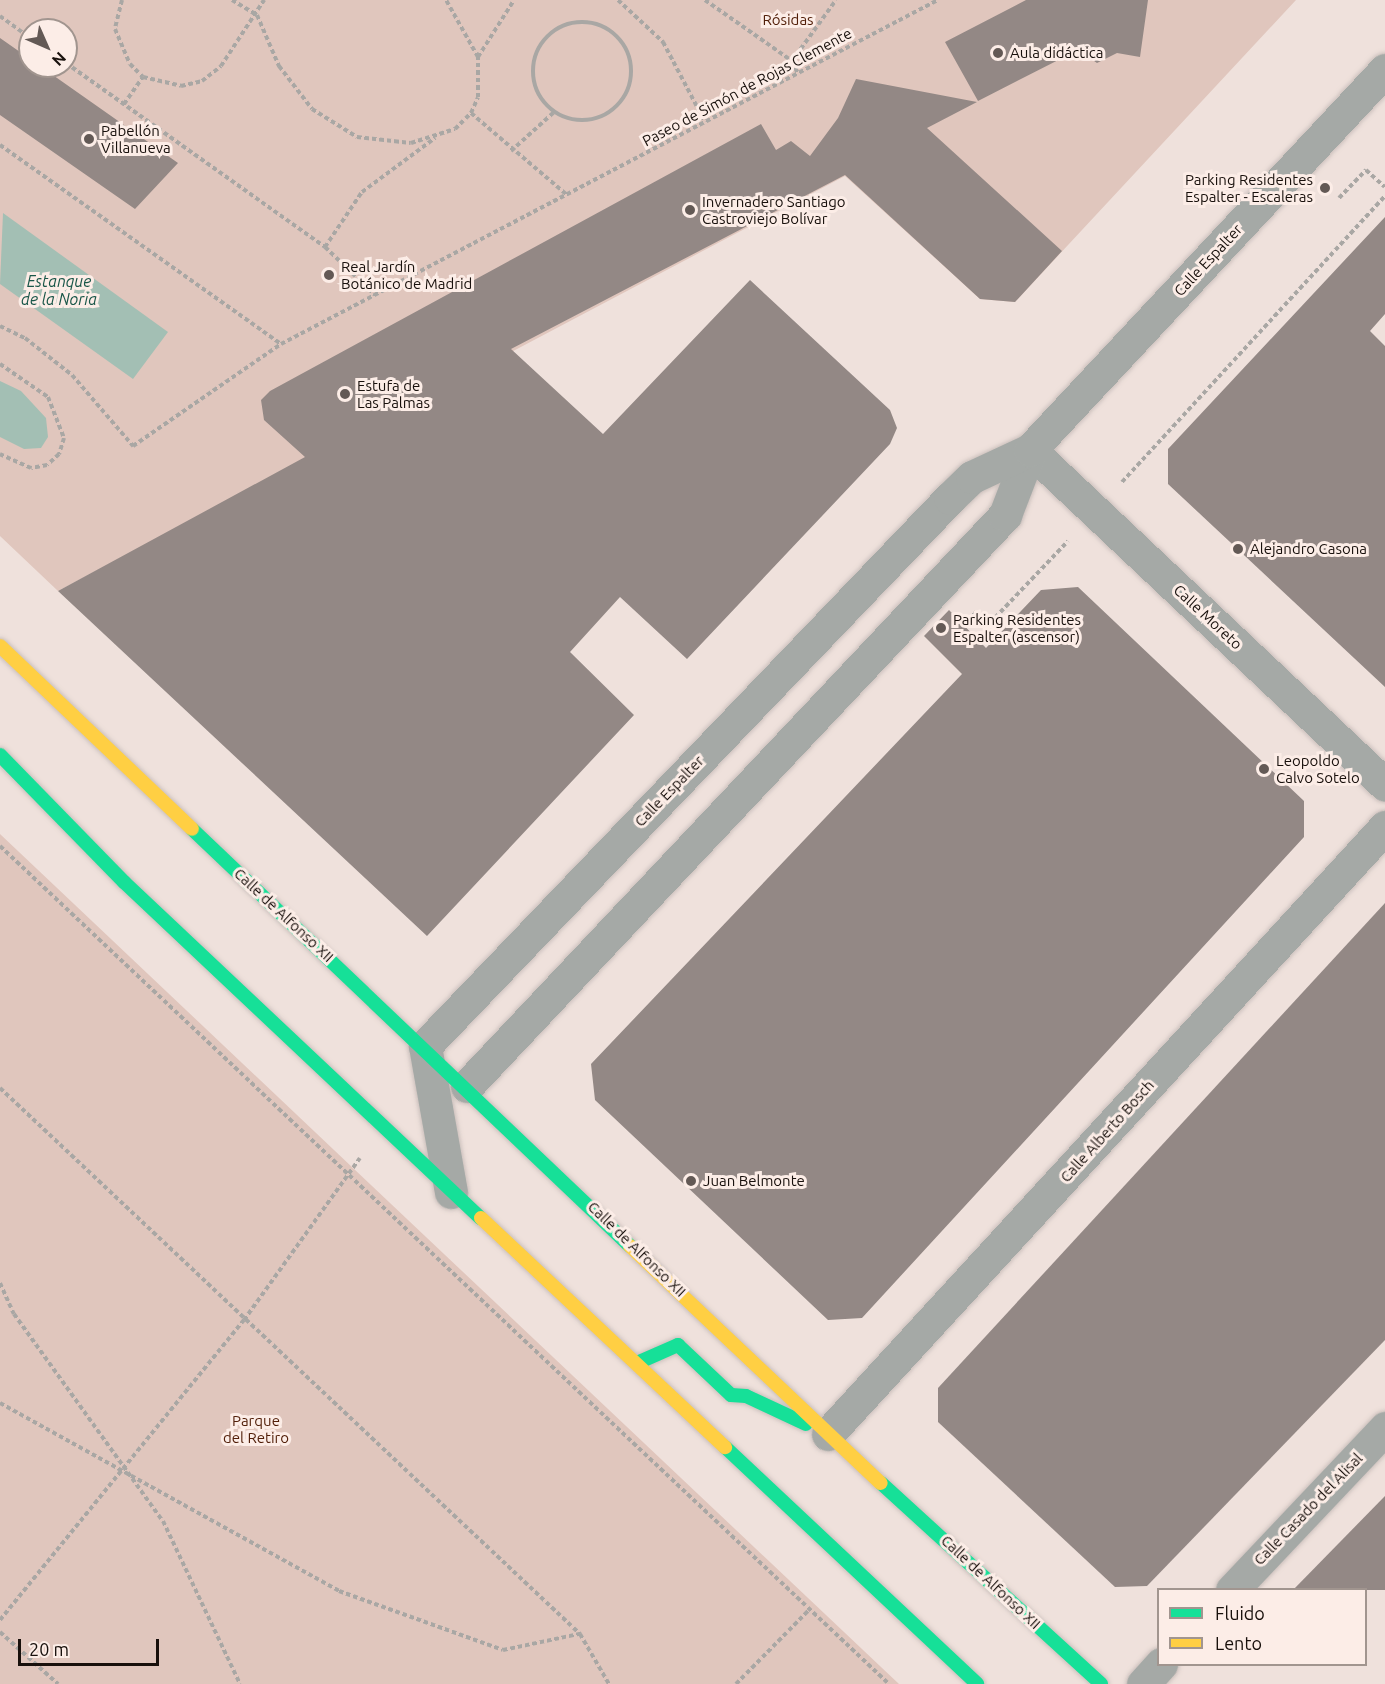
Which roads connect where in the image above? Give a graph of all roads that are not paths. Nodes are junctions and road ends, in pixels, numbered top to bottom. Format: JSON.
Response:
{"nodes":[{"id":1,"x":1385,"y":70,"type":"edge"},
{"id":2,"x":1030,"y":450,"type":"junction"},
{"id":3,"x":0,"y":646,"type":"edge"},
{"id":4,"x":0,"y":664,"type":"edge"},
{"id":5,"x":0,"y":755,"type":"edge"},
{"id":6,"x":0,"y":779,"type":"edge"},
{"id":7,"x":1385,"y":785,"type":"edge"},
{"id":8,"x":175,"y":813,"type":"junction"},
{"id":9,"x":1385,"y":826,"type":"edge"},
{"id":10,"x":124,"y":882,"type":"junction"},
{"id":11,"x":425,"y":1047,"type":"junction"},
{"id":12,"x":467,"y":1086,"type":"junction"},
{"id":13,"x":451,"y":1192,"type":"junction"},
{"id":14,"x":637,"y":1363,"type":"junction"},
{"id":15,"x":1385,"y":1428,"type":"edge"},
{"id":16,"x":828,"y":1434,"type":"junction"},
{"id":17,"x":1234,"y":1588,"type":"edge"},
{"id":18,"x":1160,"y":1666,"type":"edge"},
{"id":19,"x":977,"y":1684,"type":"edge"},
{"id":20,"x":1101,"y":1684,"type":"edge"},
{"id":21,"x":1143,"y":1684,"type":"edge"}],
"edges":[{"from":1,"to":2,"type":"street","name":"Calle Espalter"},
{"from":2,"to":7,"type":"street","name":"Calle Moreto"},
{"from":2,"to":11,"type":"street","name":"Calle Espalter"},
{"from":2,"to":12,"type":"street","name":"Calle Espalter"},
{"from":3,"to":8,"type":"main road","name":"Calle de Alfonso XII"},
{"from":4,"to":8,"type":"main road","name":"Calle de Alfonso XII"},
{"from":5,"to":10,"type":"main road"},
{"from":6,"to":10,"type":"main road"},
{"from":8,"to":11,"type":"main road","name":"Calle de Alfonso XII"},
{"from":9,"to":16,"type":"street","name":"Calle Alberto Bosch"},
{"from":10,"to":13,"type":"main road"},
{"from":11,"to":12,"type":"main road","name":"Calle de Alfonso XII"},
{"from":11,"to":13,"type":"street"},
{"from":12,"to":16,"type":"main road","name":"Calle de Alfonso XII"},
{"from":13,"to":14,"type":"main road"},
{"from":14,"to":16,"type":"main road"},
{"from":14,"to":19,"type":"main road"},
{"from":15,"to":17,"type":"street","name":"Calle Casado del Alisal"},
{"from":16,"to":20,"type":"main road","name":"Calle de Alfonso XII"},
{"from":18,"to":21,"type":"street"}]}
